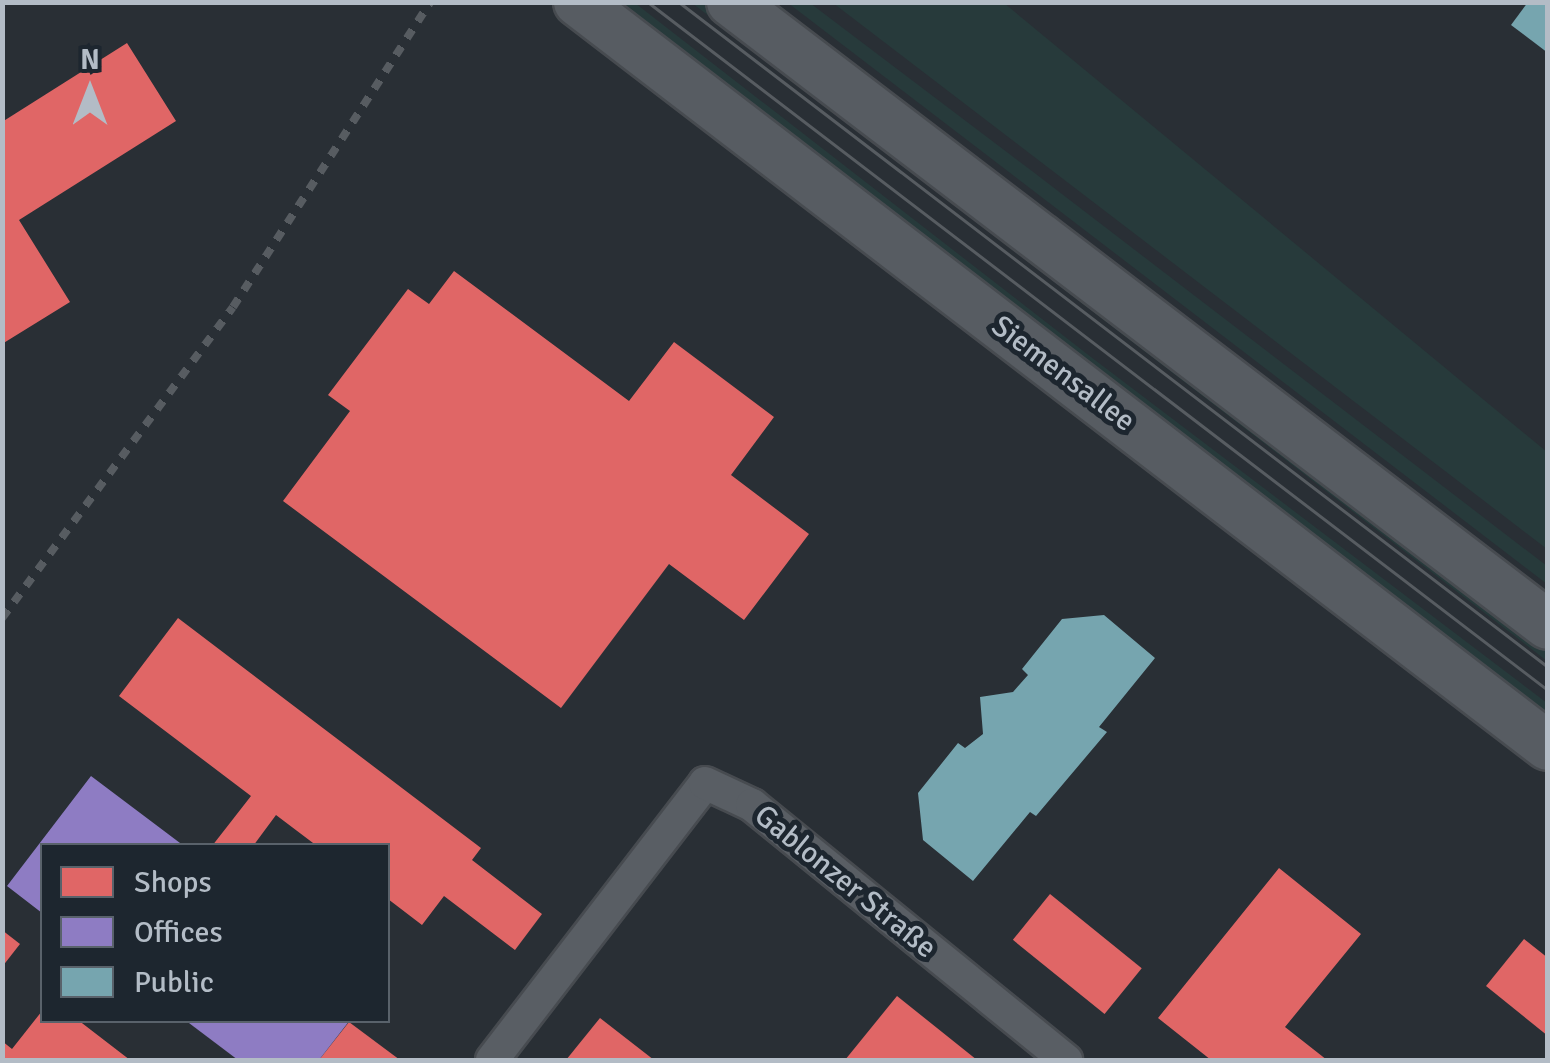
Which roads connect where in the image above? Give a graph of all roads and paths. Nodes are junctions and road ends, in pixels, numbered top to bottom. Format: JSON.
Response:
{"nodes":[{"id":1,"x":578,"y":2,"type":"edge"},
{"id":2,"x":732,"y":2,"type":"edge"},
{"id":3,"x":1548,"y":625,"type":"edge"},
{"id":4,"x":1548,"y":746,"type":"edge"},
{"id":5,"x":492,"y":1060,"type":"edge"},
{"id":6,"x":1066,"y":1060,"type":"edge"}],
"edges":[{"from":1,"to":4,"type":"main road","name":"Siemensallee"},
{"from":2,"to":3,"type":"main road"},
{"from":5,"to":6,"type":"street","name":"Gablonzer Straße"}]}
